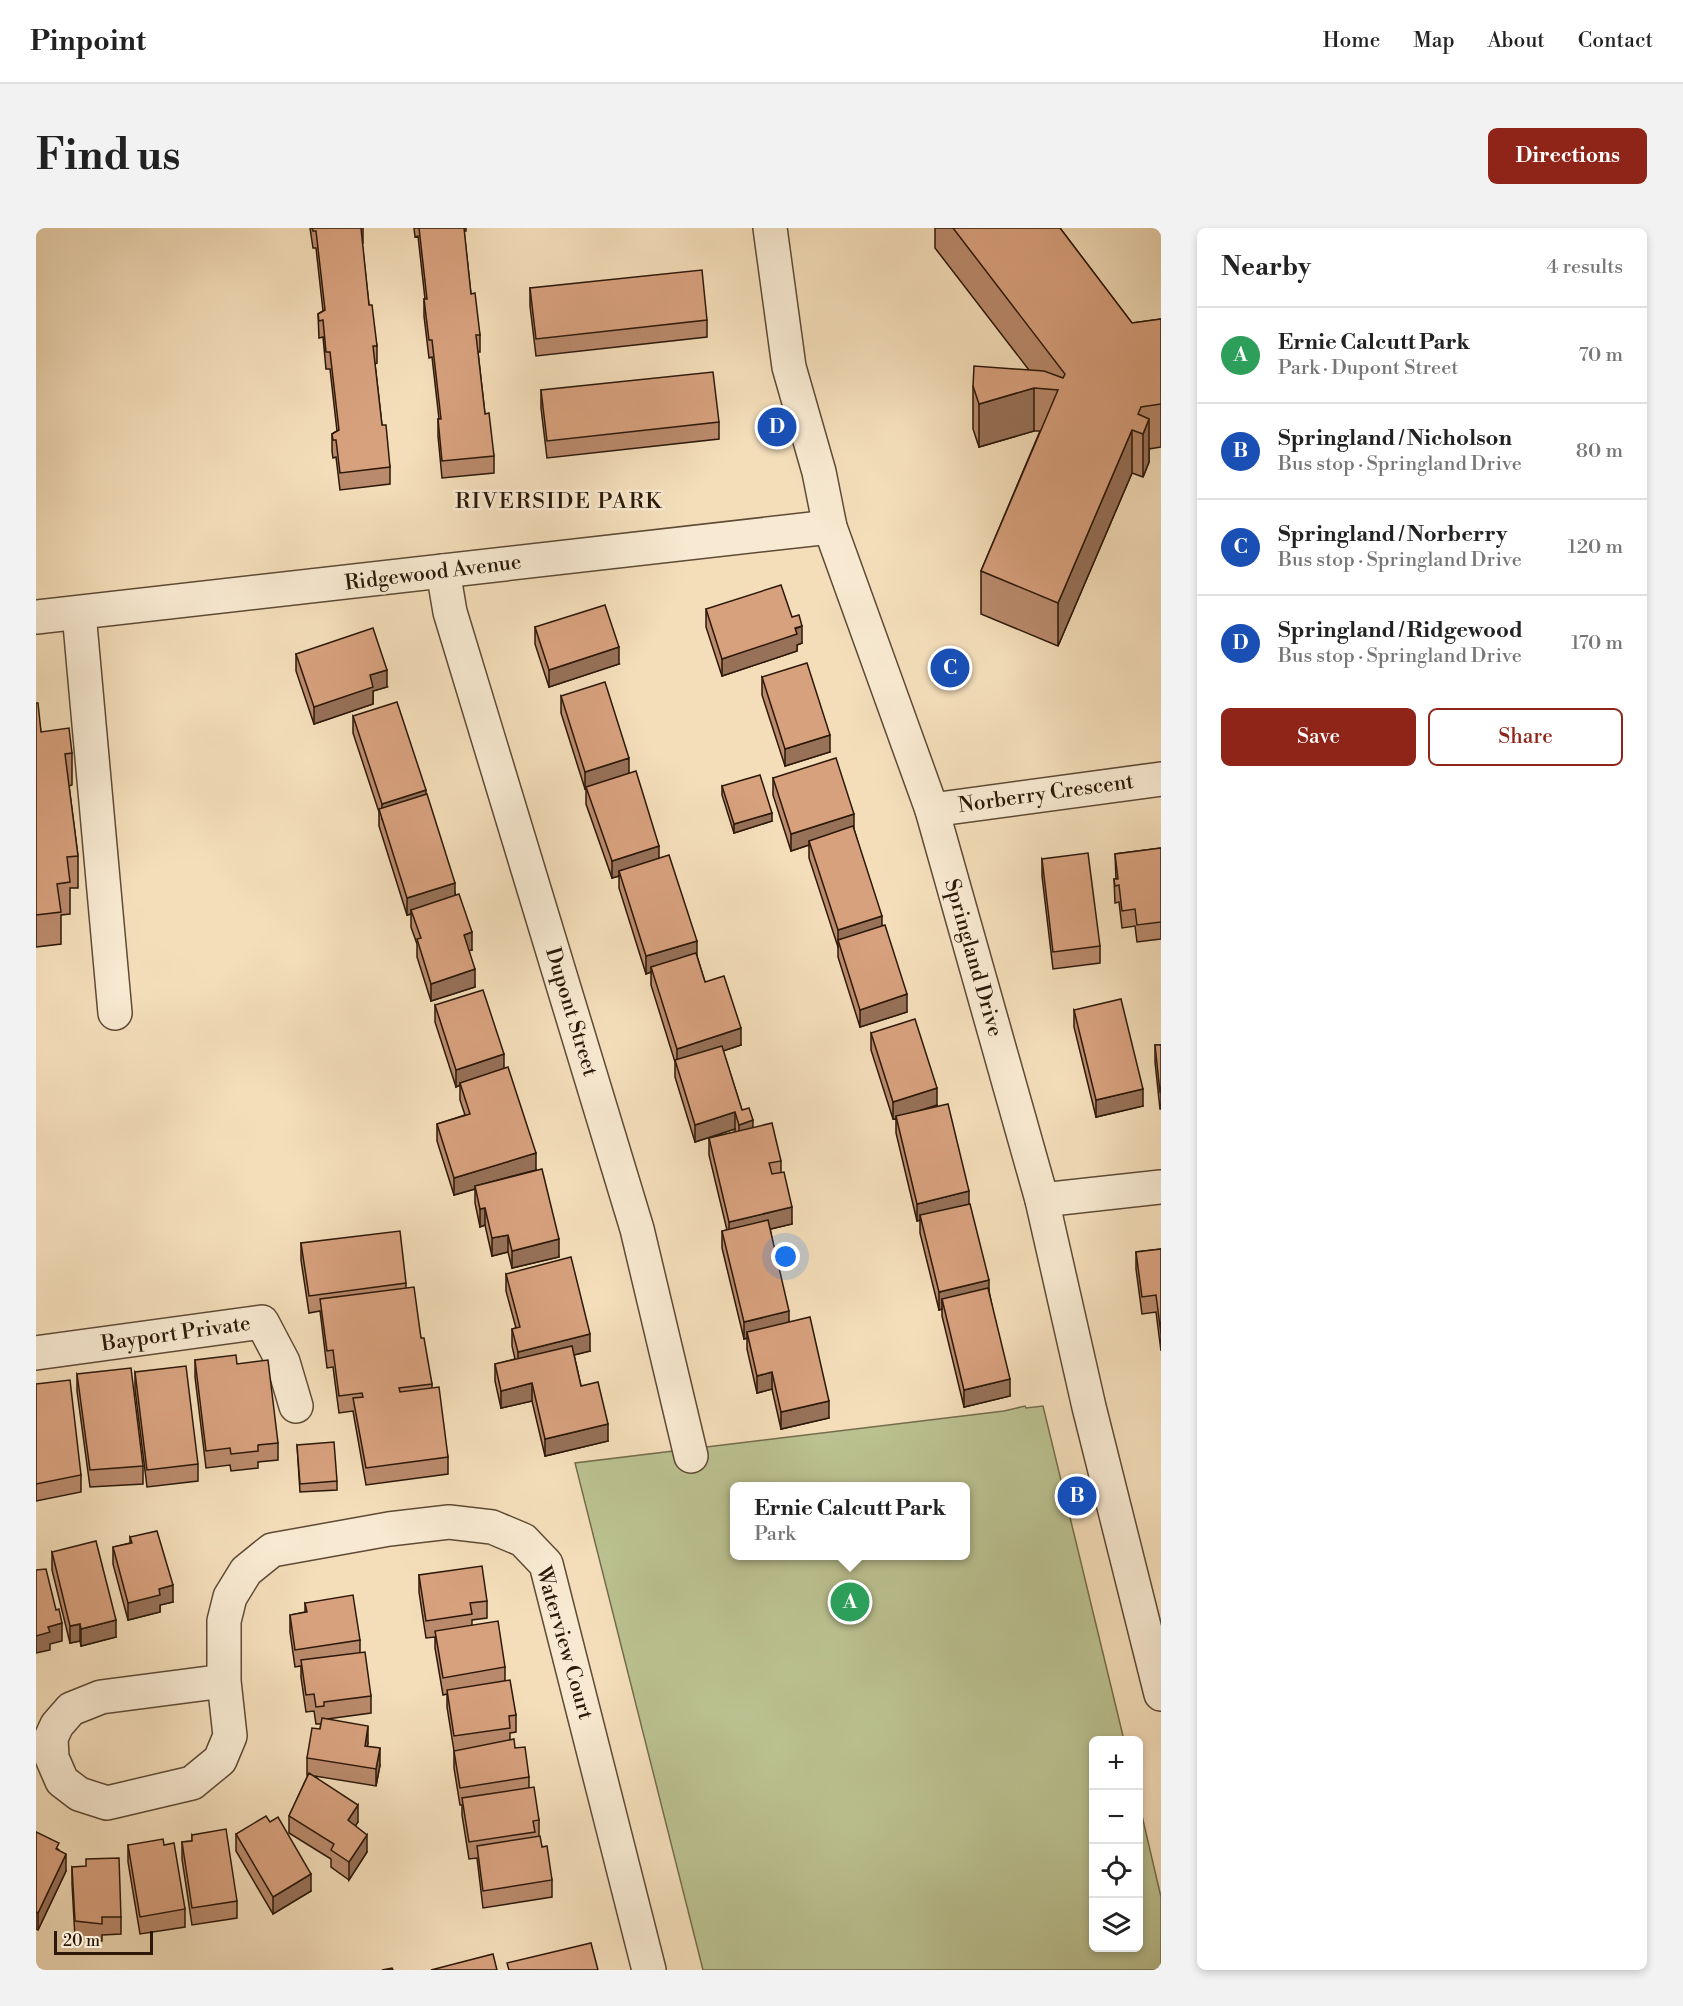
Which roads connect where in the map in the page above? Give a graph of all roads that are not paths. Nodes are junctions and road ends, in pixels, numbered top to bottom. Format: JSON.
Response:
{"nodes":[{"id":1,"x":770,"y":228,"type":"edge"},
{"id":2,"x":830,"y":527,"type":"junction"},
{"id":3,"x":443,"y":572,"type":"junction"},
{"id":4,"x":79,"y":613,"type":"junction"},
{"id":5,"x":36,"y":617,"type":"edge"},
{"id":6,"x":1161,"y":779,"type":"edge"},
{"id":7,"x":932,"y":810,"type":"junction"},
{"id":8,"x":115,"y":1013,"type":"dead end"},
{"id":9,"x":1161,"y":1187,"type":"edge"},
{"id":10,"x":1042,"y":1200,"type":"junction"},
{"id":11,"x":36,"y":1353,"type":"edge"},
{"id":12,"x":296,"y":1406,"type":"dead end"},
{"id":13,"x":691,"y":1456,"type":"dead end"},
{"id":14,"x":1150,"y":1602,"type":"edge"},
{"id":15,"x":224,"y":1681,"type":"junction"},
{"id":16,"x":1161,"y":1694,"type":"edge"},
{"id":17,"x":649,"y":1970,"type":"edge"}],
"edges":[{"from":1,"to":2,"type":"street","name":"Springland Drive"},
{"from":2,"to":3,"type":"street","name":"Ridgewood Avenue"},
{"from":2,"to":7,"type":"street","name":"Springland Drive"},
{"from":3,"to":4,"type":"street","name":"Ridgewood Avenue"},
{"from":3,"to":13,"type":"street","name":"Dupont Street"},
{"from":4,"to":5,"type":"street","name":"Ridgewood Avenue"},
{"from":4,"to":8,"type":"street"},
{"from":6,"to":7,"type":"street","name":"Norberry Crescent"},
{"from":7,"to":10,"type":"street","name":"Springland Drive"},
{"from":9,"to":10,"type":"street"},
{"from":10,"to":14,"type":"street","name":"Springland Drive"},
{"from":11,"to":12,"type":"street","name":"Bayport Private"},
{"from":14,"to":16,"type":"street","name":"Springland Drive"},
{"from":15,"to":15,"type":"street","name":"Waterview Court"},
{"from":15,"to":17,"type":"street","name":"Waterview Court"}]}
